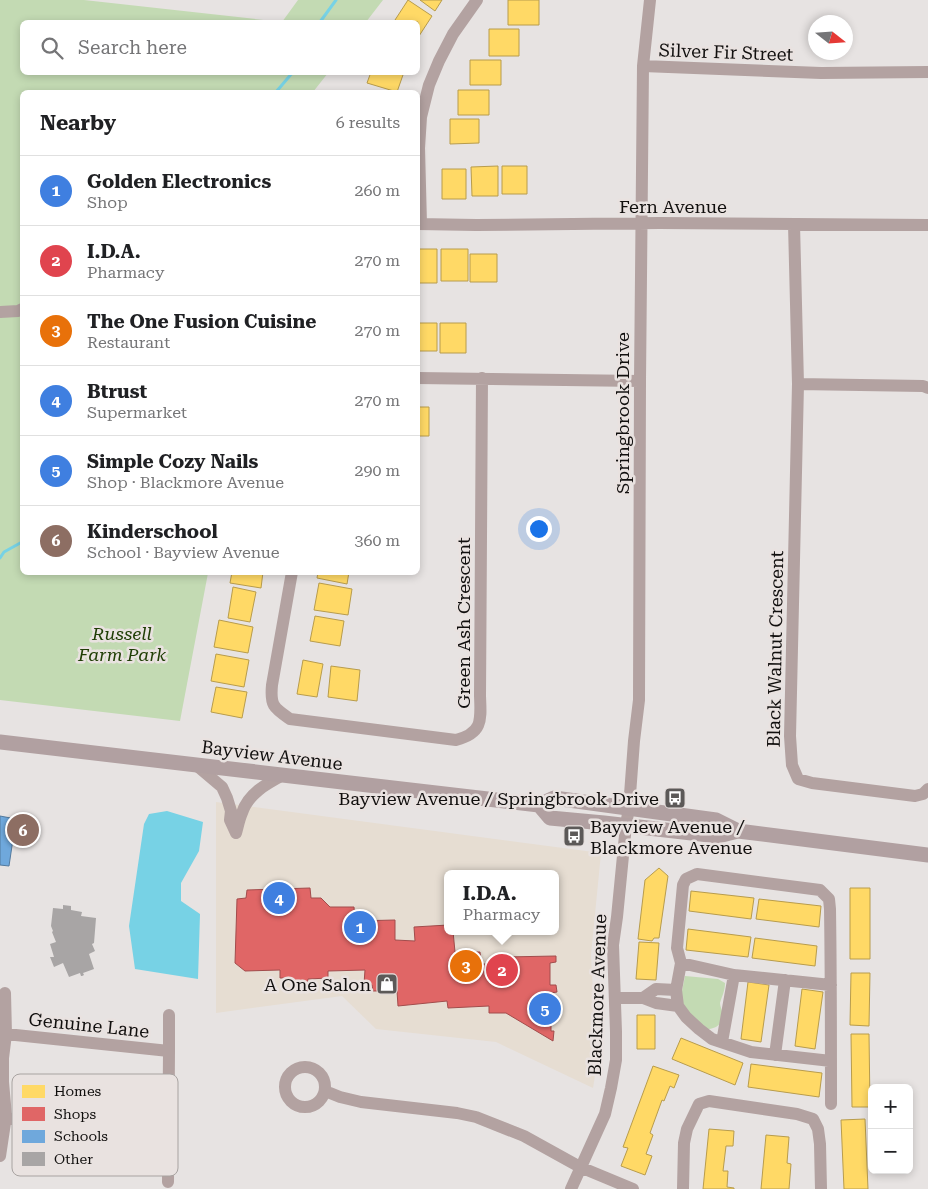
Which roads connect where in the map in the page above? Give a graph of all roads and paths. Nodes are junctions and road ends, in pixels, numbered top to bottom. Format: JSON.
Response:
{"nodes":[{"id":1,"x":478,"y":0,"type":"edge"},
{"id":2,"x":650,"y":0,"type":"edge"},
{"id":3,"x":643,"y":66,"type":"junction"},
{"id":4,"x":928,"y":72,"type":"edge"},
{"id":5,"x":420,"y":117,"type":"edge"},
{"id":6,"x":641,"y":223,"type":"junction"},
{"id":7,"x":420,"y":224,"type":"edge"},
{"id":8,"x":794,"y":224,"type":"junction"},
{"id":9,"x":928,"y":225,"type":"edge"},
{"id":10,"x":20,"y":310,"type":"edge"},
{"id":11,"x":0,"y":312,"type":"edge"},
{"id":12,"x":420,"y":378,"type":"edge"},
{"id":13,"x":482,"y":378,"type":"junction"},
{"id":14,"x":640,"y":381,"type":"junction"},
{"id":15,"x":798,"y":384,"type":"junction"},
{"id":16,"x":928,"y":388,"type":"edge"},
{"id":17,"x":291,"y":575,"type":"edge"},
{"id":18,"x":0,"y":742,"type":"edge"},
{"id":19,"x":196,"y":765,"type":"junction"},
{"id":20,"x":282,"y":775,"type":"junction"},
{"id":21,"x":928,"y":789,"type":"edge"},
{"id":22,"x":539,"y":805,"type":"junction"},
{"id":23,"x":629,"y":808,"type":"junction"},
{"id":24,"x":626,"y":825,"type":"junction"},
{"id":25,"x":738,"y":830,"type":"junction"},
{"id":26,"x":928,"y":854,"type":"edge"},
{"id":27,"x":682,"y":963,"type":"junction"},
{"id":28,"x":734,"y":974,"type":"junction"},
{"id":29,"x":785,"y":980,"type":"junction"},
{"id":30,"x":831,"y":985,"type":"junction"},
{"id":31,"x":676,"y":990,"type":"junction"},
{"id":32,"x":5,"y":993,"type":"dead end"},
{"id":33,"x":615,"y":998,"type":"junction"},
{"id":34,"x":643,"y":998,"type":"junction"},
{"id":35,"x":678,"y":1006,"type":"junction"},
{"id":36,"x":169,"y":1014,"type":"dead end"},
{"id":37,"x":6,"y":1034,"type":"junction"},
{"id":38,"x":722,"y":1042,"type":"junction"},
{"id":39,"x":168,"y":1051,"type":"junction"},
{"id":40,"x":775,"y":1055,"type":"junction"},
{"id":41,"x":831,"y":1061,"type":"junction"},
{"id":42,"x":168,"y":1074,"type":"edge"},
{"id":43,"x":1,"y":1082,"type":"edge"},
{"id":44,"x":325,"y":1091,"type":"dead end"},
{"id":45,"x":831,"y":1104,"type":"dead end"},
{"id":46,"x":6,"y":1118,"type":"junction"},
{"id":47,"x":12,"y":1119,"type":"edge"},
{"id":48,"x":0,"y":1156,"type":"edge"},
{"id":49,"x":580,"y":1167,"type":"junction"},
{"id":50,"x":168,"y":1176,"type":"edge"},
{"id":51,"x":168,"y":1182,"type":"dead end"},
{"id":52,"x":571,"y":1189,"type":"edge"},
{"id":53,"x":632,"y":1189,"type":"edge"},
{"id":54,"x":683,"y":1189,"type":"edge"},
{"id":55,"x":820,"y":1189,"type":"edge"}],
"edges":[{"from":1,"to":5,"type":"street"},
{"from":2,"to":3,"type":"street","name":"Springbrook Drive"},
{"from":3,"to":4,"type":"street","name":"Silver Fir Street"},
{"from":3,"to":6,"type":"street","name":"Springbrook Drive"},
{"from":6,"to":7,"type":"street","name":"Fern Avenue"},
{"from":6,"to":8,"type":"street","name":"Fern Avenue"},
{"from":6,"to":14,"type":"street","name":"Springbrook Drive"},
{"from":8,"to":9,"type":"street","name":"Fern Avenue"},
{"from":8,"to":15,"type":"street","name":"Black Walnut Crescent"},
{"from":10,"to":11,"type":"street"},
{"from":12,"to":13,"type":"street"},
{"from":13,"to":14,"type":"street"},
{"from":13,"to":17,"type":"street","name":"Green Ash Crescent"},
{"from":14,"to":23,"type":"street","name":"Springbrook Drive"},
{"from":15,"to":16,"type":"street"},
{"from":15,"to":21,"type":"street","name":"Black Walnut Crescent"},
{"from":18,"to":19,"type":"main road","name":"Bayview Avenue"},
{"from":19,"to":20,"type":"main road","name":"Bayview Avenue"},
{"from":19,"to":20,"type":"street"},
{"from":20,"to":22,"type":"main road","name":"Bayview Avenue"},
{"from":22,"to":23,"type":"main road","name":"Bayview Avenue"},
{"from":22,"to":24,"type":"main road","name":"Bayview Avenue"},
{"from":23,"to":24,"type":"street","name":"Springbrook Drive"},
{"from":23,"to":25,"type":"main road","name":"Bayview Avenue"},
{"from":24,"to":25,"type":"main road","name":"Bayview Avenue"},
{"from":24,"to":33,"type":"street","name":"Blackmore Avenue"},
{"from":25,"to":26,"type":"main road","name":"Bayview Avenue"},
{"from":27,"to":28,"type":"street"},
{"from":27,"to":30,"type":"street"},
{"from":27,"to":31,"type":"street"},
{"from":28,"to":29,"type":"street"},
{"from":28,"to":38,"type":"street"},
{"from":29,"to":30,"type":"street"},
{"from":29,"to":40,"type":"street"},
{"from":30,"to":41,"type":"street"},
{"from":31,"to":34,"type":"street"},
{"from":31,"to":35,"type":"street"},
{"from":32,"to":37,"type":"street","name":"Genuine Lane"},
{"from":33,"to":34,"type":"street"},
{"from":33,"to":49,"type":"street","name":"Blackmore Avenue"},
{"from":34,"to":35,"type":"street"},
{"from":35,"to":38,"type":"street"},
{"from":36,"to":39,"type":"street","name":"Genuine Lane"},
{"from":37,"to":39,"type":"street","name":"Genuine Lane"},
{"from":37,"to":43,"type":"street","name":"Genuine Lane"},
{"from":38,"to":40,"type":"street"},
{"from":39,"to":42,"type":"street","name":"Genuine Lane"},
{"from":40,"to":41,"type":"street"},
{"from":41,"to":45,"type":"street"},
{"from":43,"to":46,"type":"street","name":"Genuine Lane"},
{"from":44,"to":49,"type":"street"},
{"from":46,"to":47,"type":"street"},
{"from":46,"to":48,"type":"street","name":"Genuine Lane"},
{"from":49,"to":52,"type":"street","name":"Blackmore Avenue"},
{"from":49,"to":53,"type":"street"},
{"from":50,"to":51,"type":"street","name":"Genuine Lane"},
{"from":54,"to":55,"type":"street"}]}
